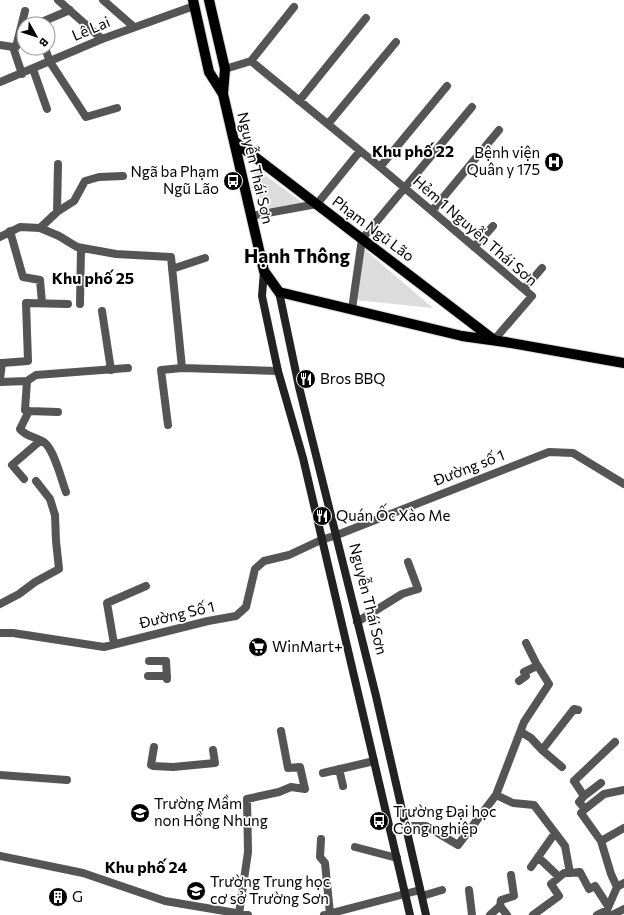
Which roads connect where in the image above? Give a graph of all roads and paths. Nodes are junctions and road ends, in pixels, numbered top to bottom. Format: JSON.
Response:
{"nodes":[{"id":1,"x":58,"y":0,"type":"edge"},
{"id":2,"x":103,"y":0,"type":"edge"},
{"id":3,"x":209,"y":0,"type":"edge"},
{"id":4,"x":193,"y":3,"type":"edge"},
{"id":5,"x":294,"y":7,"type":"dead end"},
{"id":6,"x":70,"y":10,"type":"junction"},
{"id":7,"x":25,"y":11,"type":"dead end"},
{"id":8,"x":56,"y":16,"type":"edge"},
{"id":9,"x":366,"y":18,"type":"dead end"},
{"id":10,"x":134,"y":27,"type":"junction"},
{"id":11,"x":102,"y":39,"type":"junction"},
{"id":12,"x":396,"y":42,"type":"dead end"},
{"id":13,"x":0,"y":45,"type":"edge"},
{"id":14,"x":13,"y":48,"type":"junction"},
{"id":15,"x":48,"y":56,"type":"edge"},
{"id":16,"x":250,"y":61,"type":"junction"},
{"id":17,"x":50,"y":62,"type":"junction"},
{"id":18,"x":225,"y":68,"type":"junction"},
{"id":19,"x":33,"y":69,"type":"junction"},
{"id":20,"x":22,"y":74,"type":"junction"},
{"id":21,"x":0,"y":82,"type":"edge"},
{"id":22,"x":447,"y":86,"type":"dead end"},
{"id":23,"x":223,"y":94,"type":"junction"},
{"id":24,"x":299,"y":101,"type":"junction"},
{"id":25,"x":472,"y":107,"type":"dead end"},
{"id":26,"x":117,"y":108,"type":"dead end"},
{"id":27,"x":47,"y":109,"type":"dead end"},
{"id":28,"x":328,"y":124,"type":"junction"},
{"id":29,"x":499,"y":130,"type":"dead end"},
{"id":30,"x":234,"y":141,"type":"junction"},
{"id":31,"x":360,"y":151,"type":"junction"},
{"id":32,"x":58,"y":164,"type":"dead end"},
{"id":33,"x":380,"y":167,"type":"junction"},
{"id":34,"x":123,"y":176,"type":"dead end"},
{"id":35,"x":404,"y":188,"type":"junction"},
{"id":36,"x":316,"y":204,"type":"junction"},
{"id":37,"x":432,"y":211,"type":"junction"},
{"id":38,"x":57,"y":212,"type":"junction"},
{"id":39,"x":251,"y":216,"type":"junction"},
{"id":40,"x":493,"y":226,"type":"dead end"},
{"id":41,"x":40,"y":228,"type":"junction"},
{"id":42,"x":10,"y":231,"type":"junction"},
{"id":43,"x":0,"y":236,"type":"edge"},
{"id":44,"x":362,"y":239,"type":"junction"},
{"id":45,"x":474,"y":247,"type":"junction"},
{"id":46,"x":81,"y":248,"type":"junction"},
{"id":47,"x":205,"y":258,"type":"dead end"},
{"id":48,"x":542,"y":268,"type":"dead end"},
{"id":49,"x":172,"y":269,"type":"junction"},
{"id":50,"x":264,"y":272,"type":"junction"},
{"id":51,"x":524,"y":290,"type":"junction"},
{"id":52,"x":278,"y":292,"type":"junction"},
{"id":53,"x":42,"y":303,"type":"junction"},
{"id":54,"x":68,"y":304,"type":"dead end"},
{"id":55,"x":80,"y":304,"type":"dead end"},
{"id":56,"x":352,"y":309,"type":"junction"},
{"id":57,"x":102,"y":311,"type":"dead end"},
{"id":58,"x":494,"y":340,"type":"junction"},
{"id":59,"x":1,"y":363,"type":"edge"},
{"id":60,"x":624,"y":363,"type":"edge"},
{"id":61,"x":128,"y":368,"type":"dead end"},
{"id":62,"x":182,"y":368,"type":"junction"},
{"id":63,"x":111,"y":370,"type":"junction"},
{"id":64,"x":278,"y":371,"type":"junction"},
{"id":65,"x":0,"y":379,"type":"edge"},
{"id":66,"x":27,"y":381,"type":"junction"},
{"id":67,"x":0,"y":382,"type":"edge"},
{"id":68,"x":29,"y":411,"type":"junction"},
{"id":69,"x":58,"y":412,"type":"dead end"},
{"id":70,"x":168,"y":425,"type":"dead end"},
{"id":71,"x":40,"y":441,"type":"junction"},
{"id":72,"x":24,"y":479,"type":"dead end"},
{"id":73,"x":36,"y":480,"type":"dead end"},
{"id":74,"x":624,"y":484,"type":"edge"},
{"id":75,"x":66,"y":492,"type":"dead end"},
{"id":76,"x":337,"y":535,"type":"junction"},
{"id":77,"x":321,"y":540,"type":"junction"},
{"id":78,"x":408,"y":562,"type":"dead end"},
{"id":79,"x":146,"y":586,"type":"dead end"},
{"id":80,"x":0,"y":604,"type":"edge"},
{"id":81,"x":357,"y":622,"type":"junction"},
{"id":82,"x":0,"y":633,"type":"edge"},
{"id":83,"x":526,"y":643,"type":"dead end"},
{"id":84,"x":114,"y":644,"type":"junction"},
{"id":85,"x":149,"y":661,"type":"dead end"},
{"id":86,"x":537,"y":666,"type":"junction"},
{"id":87,"x":148,"y":676,"type":"dead end"},
{"id":88,"x":519,"y":681,"type":"dead end"},
{"id":89,"x":578,"y":710,"type":"dead end"},
{"id":90,"x":281,"y":731,"type":"dead end"},
{"id":91,"x":521,"y":732,"type":"junction"},
{"id":92,"x":615,"y":742,"type":"dead end"},
{"id":93,"x":154,"y":747,"type":"dead end"},
{"id":94,"x":213,"y":750,"type":"dead end"},
{"id":95,"x":542,"y":750,"type":"junction"},
{"id":96,"x":374,"y":761,"type":"junction"},
{"id":97,"x":562,"y":767,"type":"dead end"},
{"id":98,"x":338,"y":770,"type":"junction"},
{"id":99,"x":324,"y":773,"type":"dead end"},
{"id":100,"x":0,"y":776,"type":"edge"},
{"id":101,"x":67,"y":780,"type":"dead end"},
{"id":102,"x":601,"y":783,"type":"dead end"},
{"id":103,"x":343,"y":786,"type":"dead end"},
{"id":104,"x":624,"y":790,"type":"edge"},
{"id":105,"x":496,"y":795,"type":"junction"},
{"id":106,"x":584,"y":796,"type":"junction"},
{"id":107,"x":585,"y":809,"type":"junction"},
{"id":108,"x":405,"y":826,"type":"junction"},
{"id":109,"x":624,"y":828,"type":"edge"},
{"id":110,"x":555,"y":833,"type":"junction"},
{"id":111,"x":321,"y":839,"type":"dead end"},
{"id":112,"x":601,"y":841,"type":"junction"},
{"id":113,"x":355,"y":847,"type":"dead end"},
{"id":114,"x":0,"y":856,"type":"edge"},
{"id":115,"x":538,"y":857,"type":"junction"},
{"id":116,"x":396,"y":858,"type":"junction"},
{"id":117,"x":531,"y":867,"type":"dead end"},
{"id":118,"x":570,"y":873,"type":"junction"},
{"id":119,"x":511,"y":875,"type":"dead end"},
{"id":120,"x":559,"y":877,"type":"junction"},
{"id":121,"x":621,"y":885,"type":"edge"},
{"id":122,"x":442,"y":890,"type":"dead end"},
{"id":123,"x":469,"y":890,"type":"dead end"},
{"id":124,"x":421,"y":893,"type":"junction"},
{"id":125,"x":405,"y":894,"type":"junction"},
{"id":126,"x":500,"y":906,"type":"junction"},
{"id":127,"x":624,"y":910,"type":"edge"},
{"id":128,"x":609,"y":911,"type":"edge"},
{"id":129,"x":239,"y":914,"type":"junction"},
{"id":130,"x":327,"y":914,"type":"edge"},
{"id":131,"x":248,"y":915,"type":"edge"},
{"id":132,"x":410,"y":915,"type":"edge"},
{"id":133,"x":426,"y":915,"type":"edge"},
{"id":134,"x":472,"y":915,"type":"edge"},
{"id":135,"x":490,"y":915,"type":"edge"},
{"id":136,"x":507,"y":915,"type":"edge"},
{"id":137,"x":533,"y":915,"type":"edge"},
{"id":138,"x":597,"y":915,"type":"edge"}],
"edges":[{"from":1,"to":6,"type":"street"},
{"from":2,"to":10,"type":"street"},
{"from":3,"to":18,"type":"main road","name":"Nguyễn Thái Sơn"},
{"from":4,"to":10,"type":"street","name":"Lê Lai"},
{"from":4,"to":23,"type":"main road","name":"Nguyễn Thái Sơn"},
{"from":5,"to":16,"type":"street"},
{"from":6,"to":8,"type":"street"},
{"from":6,"to":11,"type":"street"},
{"from":7,"to":14,"type":"street"},
{"from":9,"to":24,"type":"street"},
{"from":10,"to":11,"type":"street","name":"Lê Lai"},
{"from":11,"to":17,"type":"street","name":"Lê Lai"},
{"from":12,"to":28,"type":"street"},
{"from":13,"to":14,"type":"street"},
{"from":14,"to":20,"type":"street"},
{"from":15,"to":17,"type":"street"},
{"from":16,"to":18,"type":"street"},
{"from":16,"to":24,"type":"street","name":"Hẻm 1 Nguyễn Thái Sơn"},
{"from":17,"to":19,"type":"street","name":"Lê Lai"},
{"from":17,"to":26,"type":"street"},
{"from":18,"to":23,"type":"main road","name":"Nguyễn Thái Sơn"},
{"from":19,"to":20,"type":"street","name":"Lê Lai"},
{"from":19,"to":27,"type":"street"},
{"from":20,"to":21,"type":"street","name":"Lê Lai"},
{"from":22,"to":33,"type":"street"},
{"from":23,"to":30,"type":"main road","name":"Nguyễn Thái Sơn"},
{"from":24,"to":28,"type":"street","name":"Hẻm 1 Nguyễn Thái Sơn"},
{"from":25,"to":35,"type":"street"},
{"from":28,"to":31,"type":"street","name":"Hẻm 1 Nguyễn Thái Sơn"},
{"from":29,"to":37,"type":"street"},
{"from":30,"to":36,"type":"main road","name":"Phạm Ngũ Lão"},
{"from":30,"to":39,"type":"main road","name":"Nguyễn Thái Sơn"},
{"from":31,"to":33,"type":"street","name":"Hẻm 1 Nguyễn Thái Sơn"},
{"from":31,"to":36,"type":"street"},
{"from":32,"to":38,"type":"street"},
{"from":33,"to":35,"type":"street","name":"Hẻm 1 Nguyễn Thái Sơn"},
{"from":34,"to":38,"type":"street"},
{"from":35,"to":37,"type":"street","name":"Hẻm 1 Nguyễn Thái Sơn"},
{"from":35,"to":44,"type":"street"},
{"from":36,"to":39,"type":"street"},
{"from":36,"to":44,"type":"main road","name":"Phạm Ngũ Lão"},
{"from":37,"to":45,"type":"street","name":"Hẻm 1 Nguyễn Thái Sơn"},
{"from":38,"to":41,"type":"street"},
{"from":39,"to":50,"type":"main road","name":"Nguyễn Thái Sơn"},
{"from":40,"to":45,"type":"street"},
{"from":41,"to":42,"type":"street"},
{"from":41,"to":46,"type":"street"},
{"from":42,"to":43,"type":"street"},
{"from":42,"to":53,"type":"street"},
{"from":44,"to":56,"type":"street"},
{"from":44,"to":58,"type":"main road","name":"Phạm Ngũ Lão"},
{"from":45,"to":51,"type":"street","name":"Hẻm 1 Nguyễn Thái Sơn"},
{"from":46,"to":49,"type":"street"},
{"from":46,"to":55,"type":"street"},
{"from":47,"to":49,"type":"street"},
{"from":48,"to":51,"type":"street"},
{"from":49,"to":62,"type":"street"},
{"from":50,"to":52,"type":"main road","name":"Nguyễn Thái Sơn"},
{"from":50,"to":64,"type":"main road","name":"Nguyễn Thái Sơn"},
{"from":51,"to":58,"type":"street","name":"Hẻm 1 Nguyễn Thái Sơn"},
{"from":52,"to":56,"type":"main road","name":"Phạm Ngũ Lão"},
{"from":52,"to":76,"type":"main road","name":"Nguyễn Thái Sơn"},
{"from":53,"to":54,"type":"street"},
{"from":53,"to":59,"type":"street"},
{"from":56,"to":58,"type":"main road","name":"Phạm Ngũ Lão"},
{"from":57,"to":63,"type":"street"},
{"from":58,"to":60,"type":"main road","name":"Phạm Ngũ Lão"},
{"from":59,"to":65,"type":"street"},
{"from":61,"to":63,"type":"street"},
{"from":62,"to":64,"type":"street"},
{"from":62,"to":70,"type":"street"},
{"from":63,"to":66,"type":"street"},
{"from":64,"to":77,"type":"main road","name":"Nguyễn Thái Sơn"},
{"from":66,"to":67,"type":"street"},
{"from":66,"to":68,"type":"street"},
{"from":68,"to":69,"type":"street"},
{"from":68,"to":71,"type":"street"},
{"from":71,"to":72,"type":"street"},
{"from":71,"to":75,"type":"street"},
{"from":73,"to":80,"type":"street"},
{"from":74,"to":76,"type":"street","name":"Đường số 1"},
{"from":76,"to":77,"type":"street","name":"Đường số 1"},
{"from":76,"to":81,"type":"main road","name":"Nguyễn Thái Sơn"},
{"from":77,"to":84,"type":"street","name":"Đường Số 1"},
{"from":77,"to":96,"type":"main road","name":"Nguyễn Thái Sơn"},
{"from":78,"to":81,"type":"street"},
{"from":79,"to":84,"type":"street"},
{"from":81,"to":108,"type":"main road","name":"Nguyễn Thái Sơn"},
{"from":82,"to":84,"type":"street","name":"Đường Số 1"},
{"from":83,"to":86,"type":"street"},
{"from":85,"to":87,"type":"street"},
{"from":86,"to":88,"type":"street"},
{"from":86,"to":91,"type":"street"},
{"from":89,"to":95,"type":"street"},
{"from":90,"to":129,"type":"street"},
{"from":91,"to":95,"type":"street"},
{"from":91,"to":105,"type":"street"},
{"from":92,"to":106,"type":"street"},
{"from":93,"to":94,"type":"street"},
{"from":95,"to":97,"type":"street"},
{"from":96,"to":98,"type":"street"},
{"from":96,"to":116,"type":"main road","name":"Nguyễn Thái Sơn"},
{"from":98,"to":99,"type":"street"},
{"from":98,"to":103,"type":"street"},
{"from":100,"to":101,"type":"street"},
{"from":102,"to":106,"type":"street"},
{"from":104,"to":107,"type":"street"},
{"from":105,"to":108,"type":"street"},
{"from":105,"to":110,"type":"street"},
{"from":106,"to":107,"type":"street"},
{"from":107,"to":112,"type":"street"},
{"from":108,"to":124,"type":"main road","name":"Nguyễn Thái Sơn"},
{"from":109,"to":112,"type":"street"},
{"from":110,"to":115,"type":"street"},
{"from":110,"to":118,"type":"street"},
{"from":111,"to":130,"type":"street"},
{"from":112,"to":121,"type":"street"},
{"from":113,"to":116,"type":"street"},
{"from":114,"to":129,"type":"street"},
{"from":115,"to":117,"type":"street"},
{"from":115,"to":120,"type":"street"},
{"from":116,"to":125,"type":"main road","name":"Nguyễn Thái Sơn"},
{"from":118,"to":120,"type":"street"},
{"from":118,"to":128,"type":"street"},
{"from":119,"to":126,"type":"street"},
{"from":120,"to":137,"type":"street"},
{"from":121,"to":128,"type":"street"},
{"from":122,"to":124,"type":"street"},
{"from":123,"to":134,"type":"street"},
{"from":124,"to":125,"type":"street"},
{"from":124,"to":133,"type":"main road","name":"Nguyễn Thái Sơn"},
{"from":125,"to":130,"type":"street"},
{"from":125,"to":132,"type":"main road","name":"Nguyễn Thái Sơn"},
{"from":126,"to":135,"type":"street"},
{"from":126,"to":136,"type":"street"},
{"from":127,"to":128,"type":"street"},
{"from":128,"to":138,"type":"street"},
{"from":129,"to":131,"type":"street"}]}
